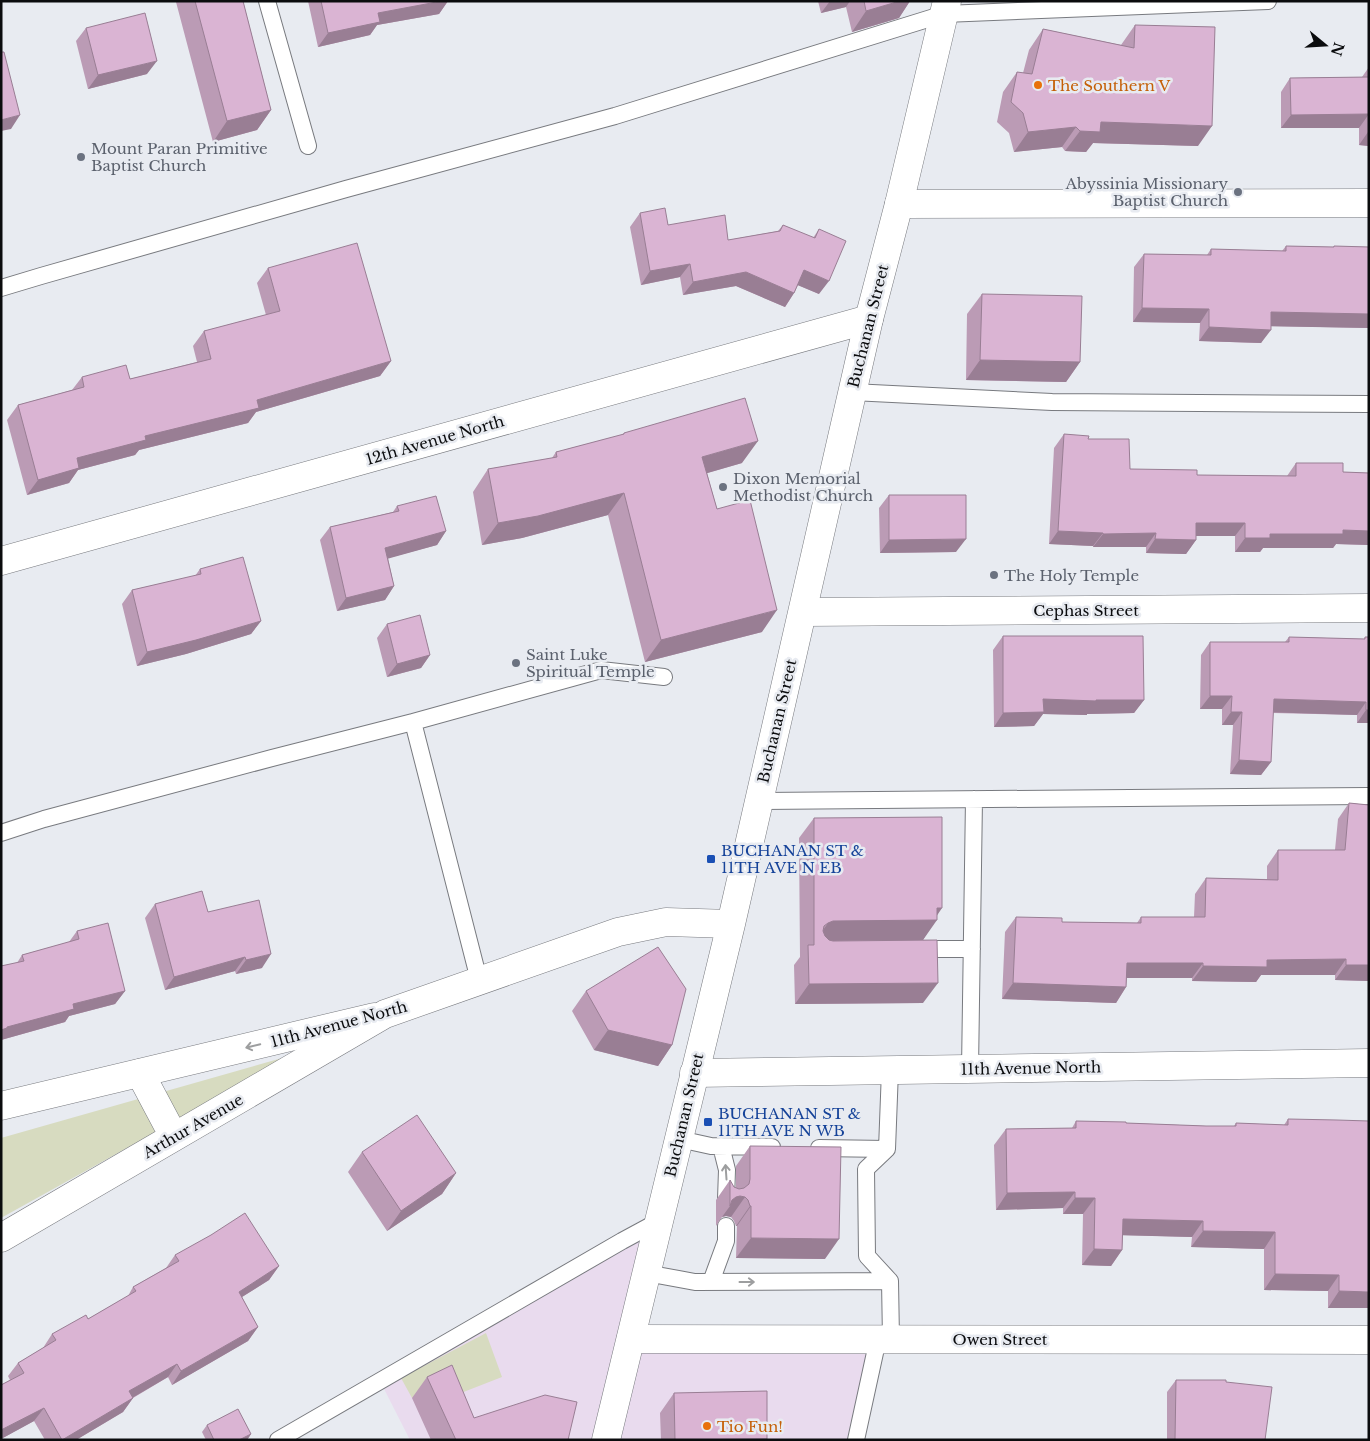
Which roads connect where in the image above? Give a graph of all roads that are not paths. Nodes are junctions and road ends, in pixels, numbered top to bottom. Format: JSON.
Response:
{"nodes":[{"id":1,"x":267,"y":1,"type":"edge"},
{"id":2,"x":1257,"y":2,"type":"edge"},
{"id":3,"x":945,"y":7,"type":"edge"},
{"id":4,"x":308,"y":146,"type":"dead end"},
{"id":5,"x":899,"y":204,"type":"junction"},
{"id":6,"x":1369,"y":204,"type":"edge"},
{"id":7,"x":1,"y":288,"type":"edge"},
{"id":8,"x":869,"y":319,"type":"junction"},
{"id":9,"x":852,"y":392,"type":"junction"},
{"id":10,"x":1369,"y":404,"type":"edge"},
{"id":11,"x":1,"y":561,"type":"edge"},
{"id":12,"x":1369,"y":608,"type":"edge"},
{"id":13,"x":803,"y":612,"type":"junction"},
{"id":14,"x":664,"y":677,"type":"dead end"},
{"id":15,"x":413,"y":722,"type":"junction"},
{"id":16,"x":1369,"y":796,"type":"edge"},
{"id":17,"x":974,"y":799,"type":"junction"},
{"id":18,"x":758,"y":800,"type":"junction"},
{"id":19,"x":1,"y":833,"type":"edge"},
{"id":20,"x":731,"y":924,"type":"junction"},
{"id":21,"x":972,"y":949,"type":"junction"},
{"id":22,"x":905,"y":950,"type":"edge"},
{"id":23,"x":479,"y":980,"type":"junction"},
{"id":24,"x":385,"y":1014,"type":"junction"},
{"id":25,"x":1369,"y":1063,"type":"edge"},
{"id":26,"x":970,"y":1069,"type":"junction"},
{"id":27,"x":890,"y":1070,"type":"junction"},
{"id":28,"x":140,"y":1073,"type":"junction"},
{"id":29,"x":694,"y":1073,"type":"junction"},
{"id":30,"x":1,"y":1106,"type":"edge"},
{"id":31,"x":174,"y":1138,"type":"junction"},
{"id":32,"x":678,"y":1139,"type":"junction"},
{"id":33,"x":721,"y":1146,"type":"junction"},
{"id":34,"x":887,"y":1150,"type":"junction"},
{"id":35,"x":726,"y":1199,"type":"dead end"},
{"id":36,"x":659,"y":1221,"type":"junction"},
{"id":37,"x":726,"y":1226,"type":"dead end"},
{"id":38,"x":1,"y":1238,"type":"edge"},
{"id":39,"x":646,"y":1274,"type":"junction"},
{"id":40,"x":890,"y":1281,"type":"junction"},
{"id":41,"x":711,"y":1282,"type":"junction"},
{"id":42,"x":631,"y":1338,"type":"junction"},
{"id":43,"x":885,"y":1339,"type":"junction"},
{"id":44,"x":1369,"y":1340,"type":"edge"},
{"id":45,"x":278,"y":1440,"type":"edge"},
{"id":46,"x":606,"y":1440,"type":"edge"},
{"id":47,"x":856,"y":1440,"type":"edge"}],
"edges":[{"from":1,"to":4,"type":"lane"},
{"from":2,"to":3,"type":"lane"},
{"from":3,"to":5,"type":"street","name":"Buchanan Street"},
{"from":3,"to":7,"type":"lane"},
{"from":5,"to":6,"type":"street"},
{"from":5,"to":8,"type":"street","name":"Buchanan Street"},
{"from":8,"to":9,"type":"street","name":"Buchanan Street"},
{"from":8,"to":11,"type":"street","name":"12th Avenue North"},
{"from":9,"to":10,"type":"lane"},
{"from":9,"to":13,"type":"street","name":"Buchanan Street"},
{"from":12,"to":13,"type":"street","name":"Cephas Street"},
{"from":13,"to":18,"type":"street","name":"Buchanan Street"},
{"from":14,"to":15,"type":"lane"},
{"from":15,"to":19,"type":"lane"},
{"from":15,"to":23,"type":"lane"},
{"from":16,"to":17,"type":"lane"},
{"from":17,"to":18,"type":"lane"},
{"from":17,"to":21,"type":"lane"},
{"from":18,"to":20,"type":"street","name":"Buchanan Street"},
{"from":20,"to":23,"type":"street","name":"11th Avenue North"},
{"from":20,"to":29,"type":"street","name":"Buchanan Street"},
{"from":21,"to":22,"type":"lane"},
{"from":21,"to":26,"type":"lane"},
{"from":23,"to":24,"type":"street","name":"11th Avenue North"},
{"from":24,"to":28,"type":"street","name":"11th Avenue North","one_way":true},
{"from":24,"to":31,"type":"street","name":"Arthur Avenue"},
{"from":25,"to":26,"type":"street","name":"11th Avenue North"},
{"from":26,"to":27,"type":"street","name":"11th Avenue North"},
{"from":27,"to":29,"type":"street","name":"11th Avenue North"},
{"from":27,"to":34,"type":"lane"},
{"from":28,"to":30,"type":"street","name":"11th Avenue North"},
{"from":28,"to":31,"type":"street"},
{"from":29,"to":32,"type":"street","name":"Buchanan Street"},
{"from":31,"to":38,"type":"street","name":"Arthur Avenue"},
{"from":32,"to":33,"type":"lane"},
{"from":32,"to":36,"type":"street","name":"Buchanan Street"},
{"from":33,"to":34,"type":"lane"},
{"from":35,"to":33,"type":"lane","one_way":true},
{"from":34,"to":40,"type":"lane"},
{"from":36,"to":39,"type":"street","name":"Buchanan Street"},
{"from":36,"to":45,"type":"lane"},
{"from":37,"to":41,"type":"lane"},
{"from":39,"to":41,"type":"lane"},
{"from":39,"to":42,"type":"street","name":"Buchanan Street"},
{"from":41,"to":40,"type":"lane","one_way":true},
{"from":40,"to":43,"type":"lane"},
{"from":42,"to":43,"type":"street","name":"Owen Street"},
{"from":42,"to":46,"type":"street","name":"Buchanan Street"},
{"from":43,"to":44,"type":"street","name":"Owen Street"},
{"from":43,"to":47,"type":"lane"}]}
